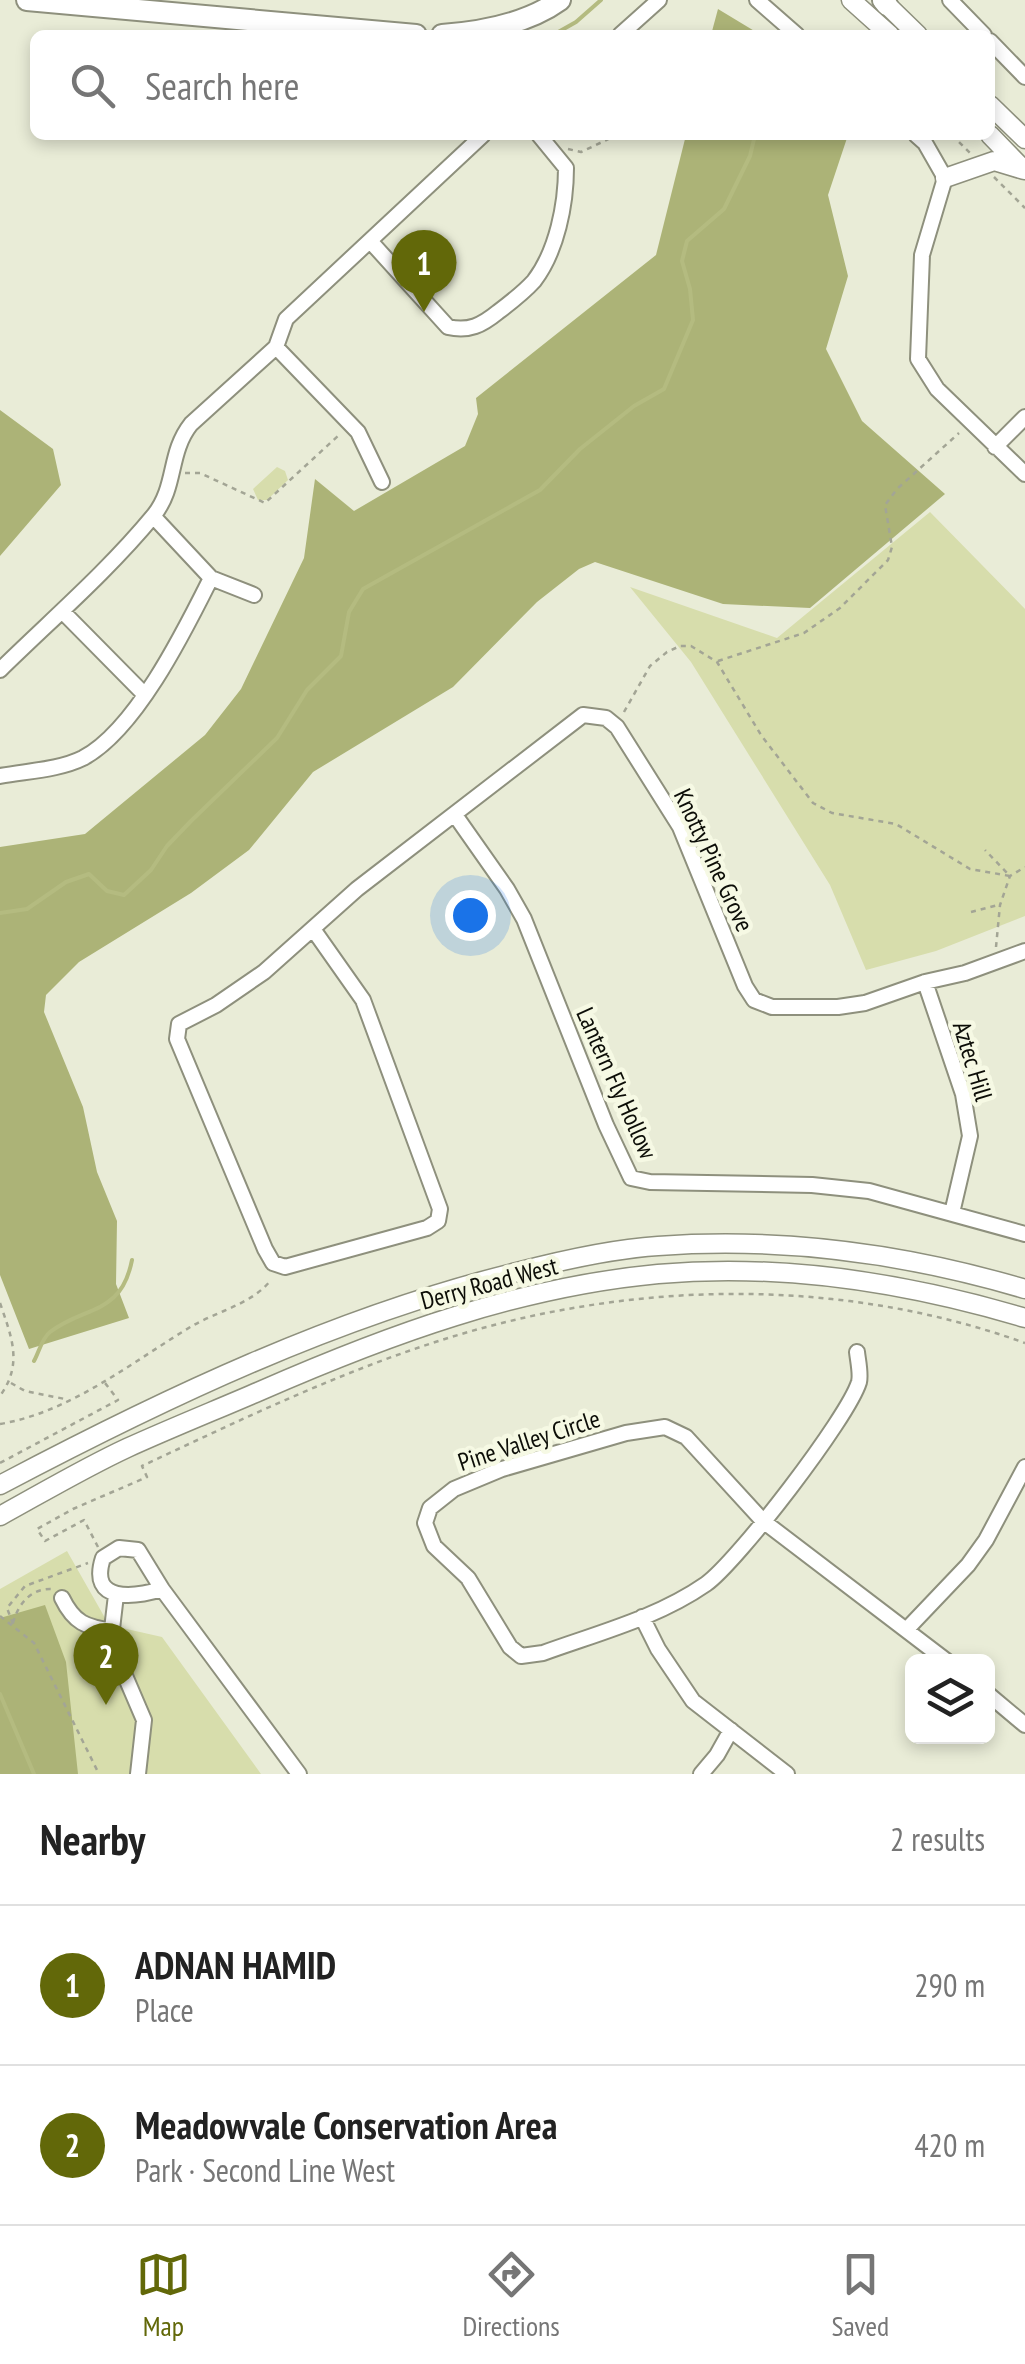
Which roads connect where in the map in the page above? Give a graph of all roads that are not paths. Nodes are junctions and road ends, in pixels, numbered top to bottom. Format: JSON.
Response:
{"nodes":[{"id":1,"x":28,"y":0,"type":"edge"},
{"id":2,"x":560,"y":0,"type":"edge"},
{"id":3,"x":659,"y":0,"type":"edge"},
{"id":4,"x":757,"y":0,"type":"edge"},
{"id":5,"x":851,"y":0,"type":"edge"},
{"id":6,"x":950,"y":0,"type":"edge"},
{"id":7,"x":889,"y":6,"type":"edge"},
{"id":8,"x":361,"y":30,"type":"edge"},
{"id":9,"x":487,"y":30,"type":"edge"},
{"id":10,"x":626,"y":30,"type":"edge"},
{"id":11,"x":791,"y":30,"type":"edge"},
{"id":12,"x":886,"y":30,"type":"edge"},
{"id":13,"x":913,"y":30,"type":"edge"},
{"id":14,"x":979,"y":30,"type":"edge"},
{"id":15,"x":995,"y":46,"type":"edge"},
{"id":16,"x":1025,"y":77,"type":"edge"},
{"id":17,"x":995,"y":109,"type":"edge"},
{"id":18,"x":1025,"y":138,"type":"edge"},
{"id":19,"x":478,"y":140,"type":"edge"},
{"id":20,"x":922,"y":140,"type":"edge"},
{"id":21,"x":995,"y":140,"type":"edge"},
{"id":22,"x":545,"y":141,"type":"edge"},
{"id":23,"x":1025,"y":170,"type":"edge"},
{"id":24,"x":945,"y":178,"type":"junction"},
{"id":25,"x":371,"y":242,"type":"junction"},
{"id":26,"x":276,"y":347,"type":"junction"},
{"id":27,"x":1025,"y":416,"type":"edge"},
{"id":28,"x":995,"y":447,"type":"junction"},
{"id":29,"x":1025,"y":474,"type":"edge"},
{"id":30,"x":382,"y":482,"type":"dead end"},
{"id":31,"x":153,"y":516,"type":"junction"},
{"id":32,"x":211,"y":578,"type":"junction"},
{"id":33,"x":254,"y":595,"type":"dead end"},
{"id":34,"x":64,"y":612,"type":"junction"},
{"id":35,"x":0,"y":670,"type":"edge"},
{"id":36,"x":144,"y":694,"type":"junction"},
{"id":37,"x":0,"y":776,"type":"edge"},
{"id":38,"x":455,"y":816,"type":"junction"},
{"id":39,"x":313,"y":929,"type":"junction"},
{"id":40,"x":1025,"y":951,"type":"edge"},
{"id":41,"x":925,"y":982,"type":"junction"},
{"id":42,"x":952,"y":1213,"type":"junction"},
{"id":43,"x":1025,"y":1234,"type":"edge"},
{"id":44,"x":1025,"y":1290,"type":"edge"},
{"id":45,"x":1025,"y":1318,"type":"edge"},
{"id":46,"x":857,"y":1352,"type":"dead end"},
{"id":47,"x":1025,"y":1467,"type":"edge"},
{"id":48,"x":0,"y":1485,"type":"edge"},
{"id":49,"x":0,"y":1516,"type":"edge"},
{"id":50,"x":763,"y":1520,"type":"junction"},
{"id":51,"x":162,"y":1589,"type":"junction"},
{"id":52,"x":116,"y":1595,"type":"junction"},
{"id":53,"x":62,"y":1598,"type":"road end"},
{"id":54,"x":642,"y":1617,"type":"junction"},
{"id":55,"x":908,"y":1628,"type":"junction"},
{"id":56,"x":112,"y":1631,"type":"junction"},
{"id":57,"x":939,"y":1654,"type":"edge"},
{"id":58,"x":995,"y":1700,"type":"edge"},
{"id":59,"x":1025,"y":1725,"type":"edge"},
{"id":60,"x":731,"y":1730,"type":"junction"},
{"id":61,"x":138,"y":1774,"type":"edge"},
{"id":62,"x":299,"y":1774,"type":"edge"},
{"id":63,"x":701,"y":1774,"type":"edge"},
{"id":64,"x":787,"y":1774,"type":"edge"}],
"edges":[{"from":1,"to":8,"type":"highway"},
{"from":2,"to":9,"type":"highway"},
{"from":3,"to":10,"type":"street"},
{"from":4,"to":11,"type":"street"},
{"from":5,"to":12,"type":"main road"},
{"from":6,"to":14,"type":"street"},
{"from":7,"to":13,"type":"main road"},
{"from":15,"to":16,"type":"street"},
{"from":17,"to":18,"type":"main road"},
{"from":19,"to":25,"type":"street"},
{"from":20,"to":24,"type":"street"},
{"from":21,"to":23,"type":"main road"},
{"from":22,"to":25,"type":"street"},
{"from":23,"to":24,"type":"main road"},
{"from":24,"to":28,"type":"street"},
{"from":25,"to":26,"type":"street"},
{"from":26,"to":30,"type":"street"},
{"from":26,"to":31,"type":"street"},
{"from":27,"to":28,"type":"street"},
{"from":28,"to":29,"type":"street"},
{"from":31,"to":32,"type":"street"},
{"from":31,"to":34,"type":"street"},
{"from":32,"to":33,"type":"street"},
{"from":32,"to":36,"type":"street"},
{"from":34,"to":35,"type":"street"},
{"from":34,"to":36,"type":"street"},
{"from":36,"to":37,"type":"street"},
{"from":38,"to":39,"type":"street"},
{"from":38,"to":41,"type":"street","name":"Knotty Pine Grove"},
{"from":38,"to":42,"type":"street","name":"Lantern Fly Hollow"},
{"from":39,"to":39,"type":"street"},
{"from":40,"to":41,"type":"street","name":"Knotty Pine Grove"},
{"from":41,"to":42,"type":"street","name":"Aztec Hill"},
{"from":42,"to":43,"type":"street","name":"Lantern Fly Hollow"},
{"from":44,"to":48,"type":"main road","name":"Derry Road West"},
{"from":45,"to":49,"type":"main road","name":"Derry Road West"},
{"from":46,"to":50,"type":"street"},
{"from":47,"to":55,"type":"street"},
{"from":50,"to":54,"type":"street","name":"Pine Valley Circle"},
{"from":50,"to":54,"type":"street","name":"Pine Valley Circle"},
{"from":50,"to":55,"type":"street"},
{"from":51,"to":52,"type":"street"},
{"from":51,"to":52,"type":"street"},
{"from":51,"to":62,"type":"street"},
{"from":52,"to":56,"type":"street"},
{"from":53,"to":56,"type":"street"},
{"from":54,"to":60,"type":"street"},
{"from":55,"to":57,"type":"street"},
{"from":56,"to":61,"type":"street"},
{"from":58,"to":59,"type":"street"},
{"from":60,"to":63,"type":"street"},
{"from":60,"to":64,"type":"street"}]}
